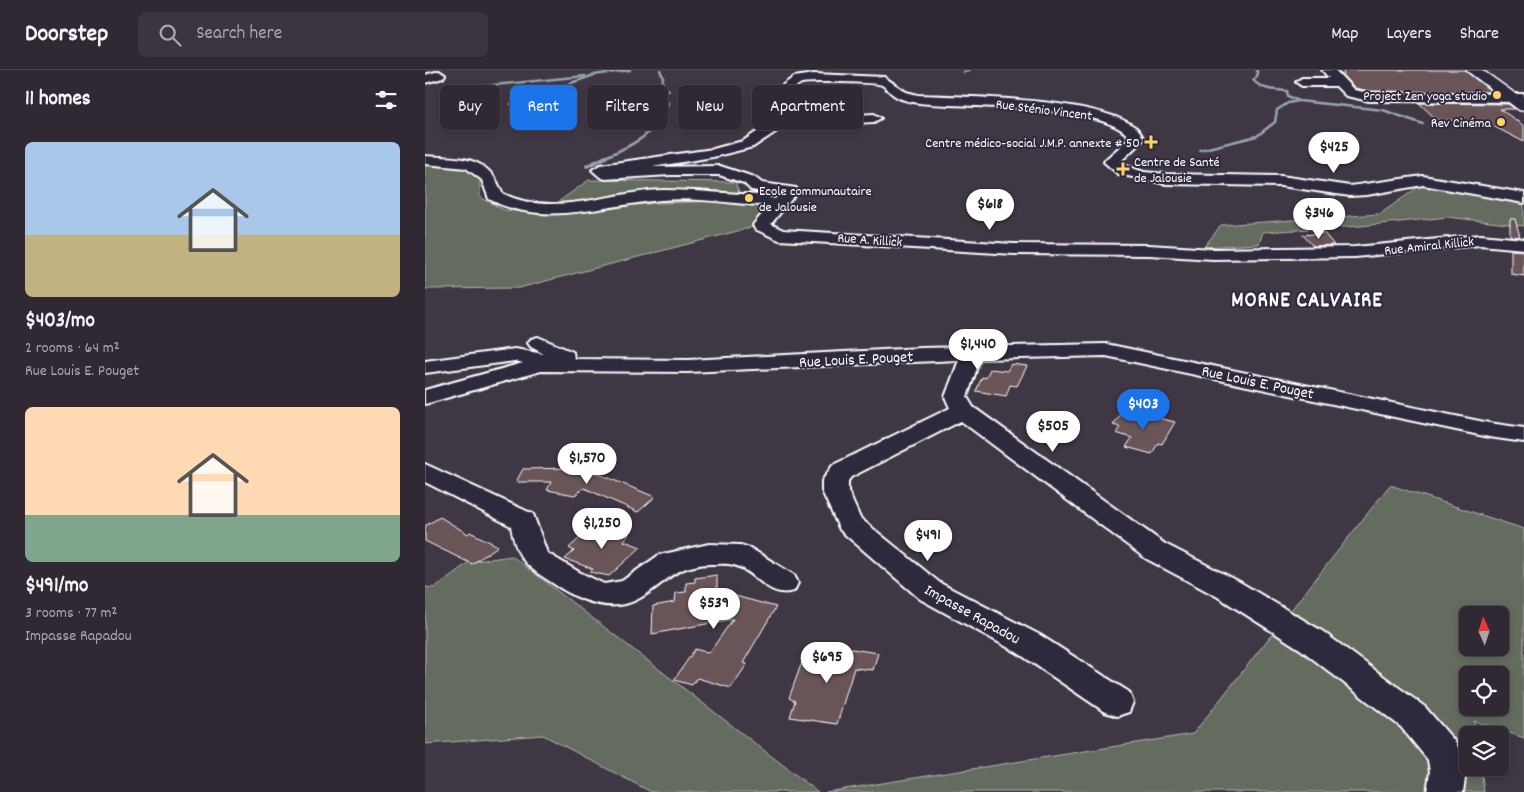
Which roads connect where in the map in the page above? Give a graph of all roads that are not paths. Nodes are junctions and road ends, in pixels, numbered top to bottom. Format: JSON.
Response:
{"nodes":[{"id":1,"x":1328,"y":70,"type":"edge"},
{"id":2,"x":1473,"y":70,"type":"edge"},
{"id":3,"x":439,"y":75,"type":"dead end"},
{"id":4,"x":425,"y":79,"type":"edge"},
{"id":5,"x":1302,"y":82,"type":"dead end"},
{"id":6,"x":1339,"y":82,"type":"junction"},
{"id":7,"x":791,"y":85,"type":"edge"},
{"id":8,"x":1517,"y":98,"type":"edge"},
{"id":9,"x":1524,"y":108,"type":"edge"},
{"id":10,"x":873,"y":118,"type":"dead end"},
{"id":11,"x":863,"y":119,"type":"edge"},
{"id":12,"x":769,"y":130,"type":"edge"},
{"id":13,"x":425,"y":160,"type":"edge"},
{"id":14,"x":1524,"y":198,"type":"edge"},
{"id":15,"x":779,"y":204,"type":"junction"},
{"id":16,"x":1524,"y":244,"type":"edge"},
{"id":17,"x":1213,"y":254,"type":"joint"},
{"id":18,"x":538,"y":343,"type":"dead end"},
{"id":19,"x":972,"y":353,"type":"junction"},
{"id":20,"x":559,"y":364,"type":"junction"},
{"id":21,"x":425,"y":367,"type":"edge"},
{"id":22,"x":425,"y":397,"type":"edge"},
{"id":23,"x":963,"y":411,"type":"junction"},
{"id":24,"x":1524,"y":435,"type":"edge"},
{"id":25,"x":425,"y":472,"type":"edge"},
{"id":26,"x":784,"y":583,"type":"dead end"},
{"id":27,"x":1117,"y":702,"type":"dead end"},
{"id":28,"x":1445,"y":792,"type":"edge"}],
"edges":[{"from":1,"to":6,"type":"street"},
{"from":2,"to":8,"type":"main road"},
{"from":3,"to":4,"type":"street"},
{"from":5,"to":6,"type":"street"},
{"from":6,"to":8,"type":"street"},
{"from":7,"to":14,"type":"street","name":"Rue Sténio Vincent"},
{"from":8,"to":9,"type":"main road"},
{"from":10,"to":11,"type":"street"},
{"from":12,"to":15,"type":"street"},
{"from":13,"to":15,"type":"street"},
{"from":15,"to":17,"type":"street","name":"Rue A. Killick"},
{"from":16,"to":17,"type":"street","name":"Rue Amiral Killick"},
{"from":18,"to":20,"type":"street"},
{"from":19,"to":20,"type":"street","name":"Rue Louis E. Pouget"},
{"from":19,"to":23,"type":"street"},
{"from":19,"to":24,"type":"street","name":"Rue Louis E. Pouget"},
{"from":20,"to":21,"type":"street"},
{"from":20,"to":22,"type":"street","name":"Rue Louis E. Pouget"},
{"from":23,"to":27,"type":"street","name":"Impasse Rapadou"},
{"from":23,"to":28,"type":"street"},
{"from":25,"to":26,"type":"street"}]}
